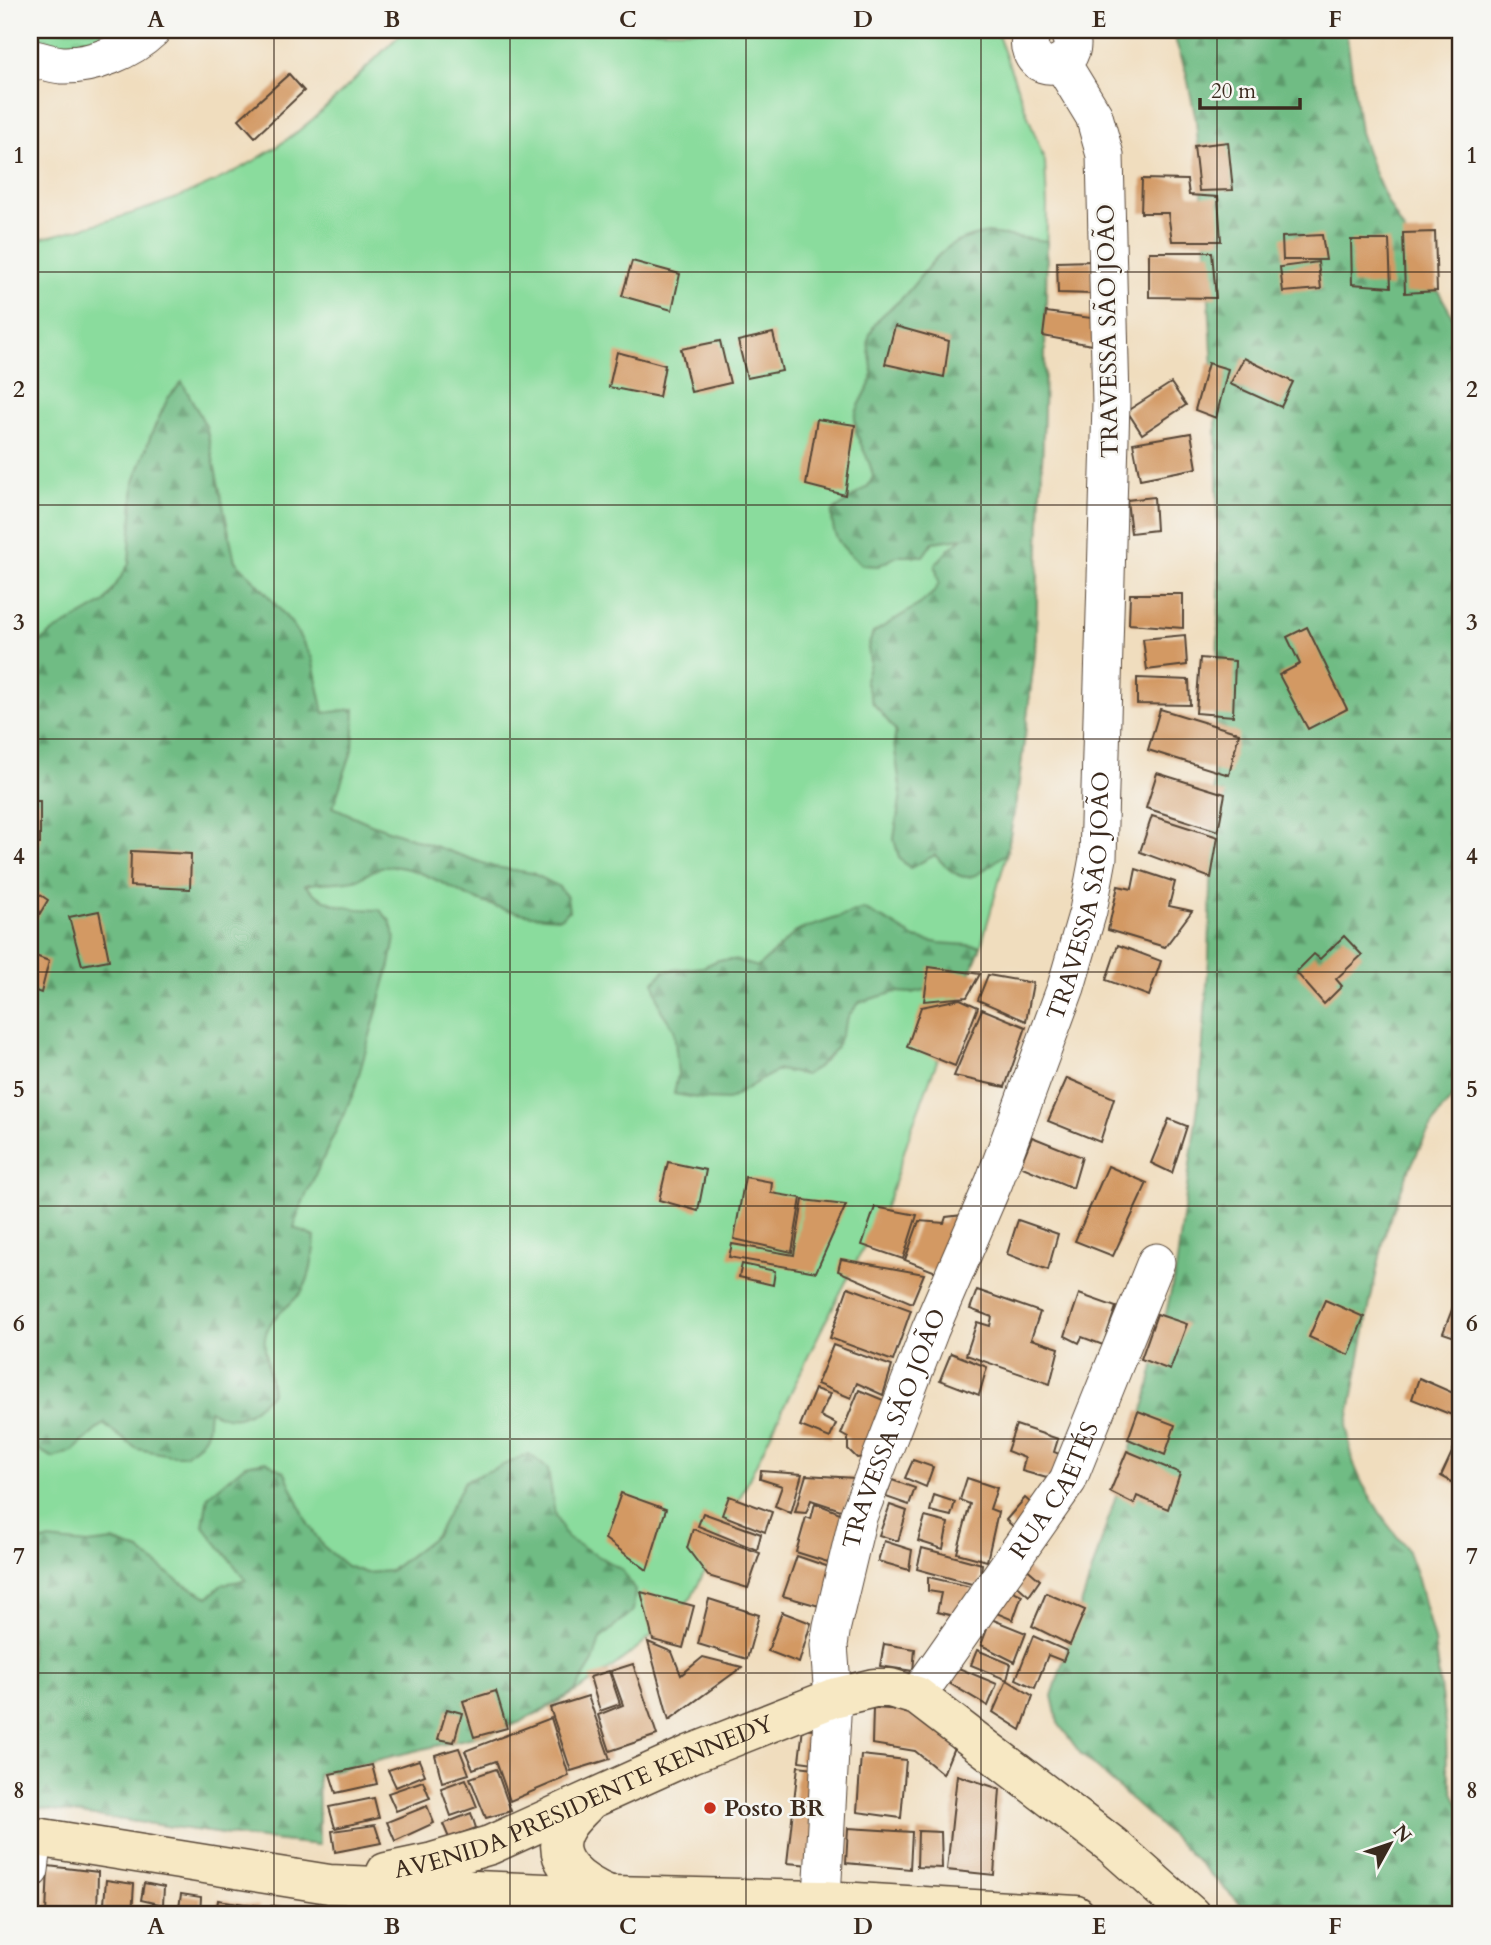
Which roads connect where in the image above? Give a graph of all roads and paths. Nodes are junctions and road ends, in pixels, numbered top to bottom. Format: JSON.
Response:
{"nodes":[{"id":1,"x":152,"y":30,"type":"edge"},
{"id":2,"x":1034,"y":30,"type":"edge"},
{"id":3,"x":1064,"y":46,"type":"edge"},
{"id":4,"x":30,"y":58,"type":"edge"},
{"id":5,"x":1156,"y":1262,"type":"dead end"},
{"id":6,"x":917,"y":1696,"type":"junction"},
{"id":7,"x":833,"y":1698,"type":"junction"},
{"id":8,"x":589,"y":1802,"type":"junction"},
{"id":9,"x":31,"y":1848,"type":"edge"},
{"id":10,"x":329,"y":1884,"type":"junction"},
{"id":11,"x":608,"y":1895,"type":"junction"},
{"id":12,"x":822,"y":1908,"type":"edge"},
{"id":13,"x":1057,"y":1915,"type":"edge"},
{"id":14,"x":1191,"y":1915,"type":"edge"}],
"edges":[{"from":1,"to":4,"type":"street"},
{"from":2,"to":3,"type":"street"},
{"from":3,"to":7,"type":"street","name":"TRAVESSA SÃO JOÃO"},
{"from":5,"to":6,"type":"street","name":"RUA CAETÉS"},
{"from":6,"to":7,"type":"main road","name":"AVENIDA PRESIDENTE KENNEDY"},
{"from":6,"to":14,"type":"main road","name":"AVENIDA PRESIDENTE KENNEDY"},
{"from":7,"to":8,"type":"main road","name":"AVENIDA PRESIDENTE KENNEDY"},
{"from":7,"to":12,"type":"street"},
{"from":8,"to":10,"type":"main road","name":"AVENIDA PRESIDENTE KENNEDY"},
{"from":8,"to":11,"type":"main road"},
{"from":9,"to":10,"type":"main road","name":"AVENIDA PRESIDENTE KENNEDY"},
{"from":10,"to":11,"type":"main road","name":"AVENIDA PRESIDENTE KENNEDY"},
{"from":11,"to":12,"type":"main road","name":"AVENIDA PRESIDENTE KENNEDY"},
{"from":12,"to":13,"type":"main road","name":"AVENIDA PRESIDENTE KENNEDY"}]}
